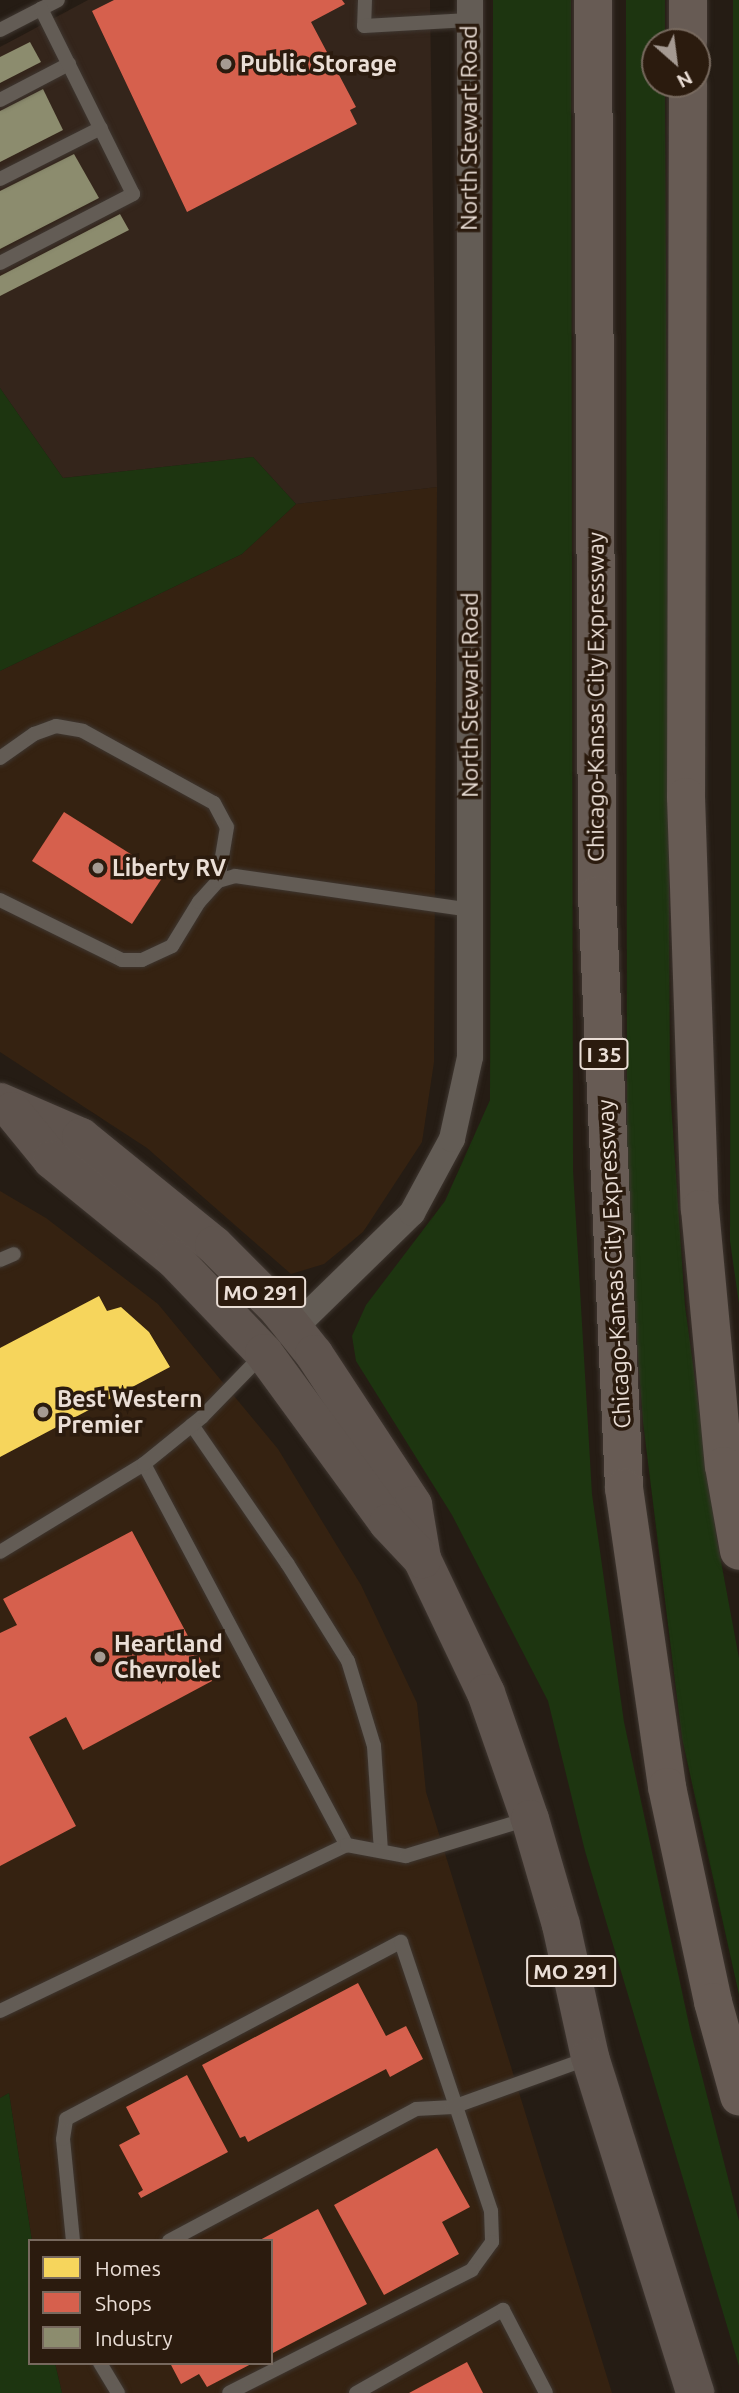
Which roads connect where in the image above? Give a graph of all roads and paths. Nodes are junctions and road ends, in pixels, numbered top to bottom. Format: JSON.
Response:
{"nodes":[{"id":1,"x":58,"y":0,"type":"edge"},
{"id":2,"x":365,"y":0,"type":"edge"},
{"id":3,"x":593,"y":0,"type":"edge"},
{"id":4,"x":688,"y":0,"type":"edge"},
{"id":5,"x":41,"y":9,"type":"junction"},
{"id":6,"x":470,"y":10,"type":"edge"},
{"id":7,"x":688,"y":28,"type":"edge"},
{"id":8,"x":0,"y":30,"type":"edge"},
{"id":9,"x":69,"y":65,"type":"junction"},
{"id":10,"x":688,"y":98,"type":"edge"},
{"id":11,"x":0,"y":100,"type":"edge"},
{"id":12,"x":101,"y":128,"type":"junction"},
{"id":13,"x":0,"y":179,"type":"edge"},
{"id":14,"x":0,"y":263,"type":"edge"},
{"id":15,"x":0,"y":758,"type":"edge"},
{"id":16,"x":218,"y":881,"type":"junction"},
{"id":17,"x":0,"y":900,"type":"edge"},
{"id":18,"x":470,"y":909,"type":"junction"},
{"id":19,"x":3,"y":1109,"type":"edge"},
{"id":20,"x":14,"y":1254,"type":"dead end"},
{"id":21,"x":0,"y":1260,"type":"edge"},
{"id":22,"x":294,"y":1328,"type":"junction"},
{"id":23,"x":264,"y":1353,"type":"junction"},
{"id":24,"x":192,"y":1425,"type":"junction"},
{"id":25,"x":144,"y":1464,"type":"junction"},
{"id":26,"x":739,"y":1551,"type":"edge"},
{"id":27,"x":0,"y":1552,"type":"edge"},
{"id":28,"x":422,"y":1559,"type":"junction"},
{"id":29,"x":530,"y":1818,"type":"junction"},
{"id":30,"x":347,"y":1845,"type":"junction"},
{"id":31,"x":381,"y":1851,"type":"junction"},
{"id":32,"x":0,"y":2011,"type":"edge"},
{"id":33,"x":590,"y":2057,"type":"junction"},
{"id":34,"x":739,"y":2096,"type":"edge"},
{"id":35,"x":453,"y":2107,"type":"junction"},
{"id":36,"x":73,"y":2239,"type":"edge"},
{"id":37,"x":173,"y":2239,"type":"edge"},
{"id":38,"x":101,"y":2365,"type":"edge"},
{"id":39,"x":118,"y":2393,"type":"edge"},
{"id":40,"x":229,"y":2393,"type":"edge"},
{"id":41,"x":356,"y":2393,"type":"edge"},
{"id":42,"x":546,"y":2393,"type":"edge"},
{"id":43,"x":695,"y":2393,"type":"edge"}],
"edges":[{"from":1,"to":5,"type":"lane"},
{"from":2,"to":6,"type":"lane"},
{"from":3,"to":34,"type":"highway","name":"Chicago-Kansas City Expressway","number":"I 35"},
{"from":4,"to":7,"type":"highway"},
{"from":5,"to":8,"type":"lane"},
{"from":5,"to":9,"type":"lane"},
{"from":6,"to":18,"type":"street","name":"North Stewart Road"},
{"from":9,"to":11,"type":"lane"},
{"from":9,"to":12,"type":"lane"},
{"from":10,"to":26,"type":"highway"},
{"from":12,"to":13,"type":"lane"},
{"from":12,"to":14,"type":"lane"},
{"from":15,"to":16,"type":"lane"},
{"from":16,"to":17,"type":"lane"},
{"from":16,"to":18,"type":"lane"},
{"from":18,"to":22,"type":"street","name":"North Stewart Road"},
{"from":19,"to":22,"type":"main road","number":"MO 291"},
{"from":19,"to":23,"type":"main road","number":"MO 291"},
{"from":20,"to":21,"type":"lane"},
{"from":22,"to":28,"type":"main road","number":"MO 291"},
{"from":23,"to":24,"type":"lane"},
{"from":23,"to":28,"type":"main road","number":"MO 291"},
{"from":24,"to":25,"type":"lane"},
{"from":24,"to":31,"type":"lane"},
{"from":25,"to":27,"type":"lane"},
{"from":25,"to":30,"type":"lane"},
{"from":28,"to":29,"type":"main road","number":"MO 291"},
{"from":29,"to":31,"type":"lane"},
{"from":29,"to":33,"type":"main road","number":"MO 291"},
{"from":30,"to":31,"type":"lane"},
{"from":30,"to":32,"type":"lane"},
{"from":33,"to":35,"type":"lane"},
{"from":33,"to":43,"type":"main road","number":"MO 291"},
{"from":35,"to":36,"type":"lane"},
{"from":35,"to":37,"type":"lane"},
{"from":35,"to":40,"type":"lane"},
{"from":38,"to":39,"type":"lane"},
{"from":41,"to":42,"type":"lane"}]}
